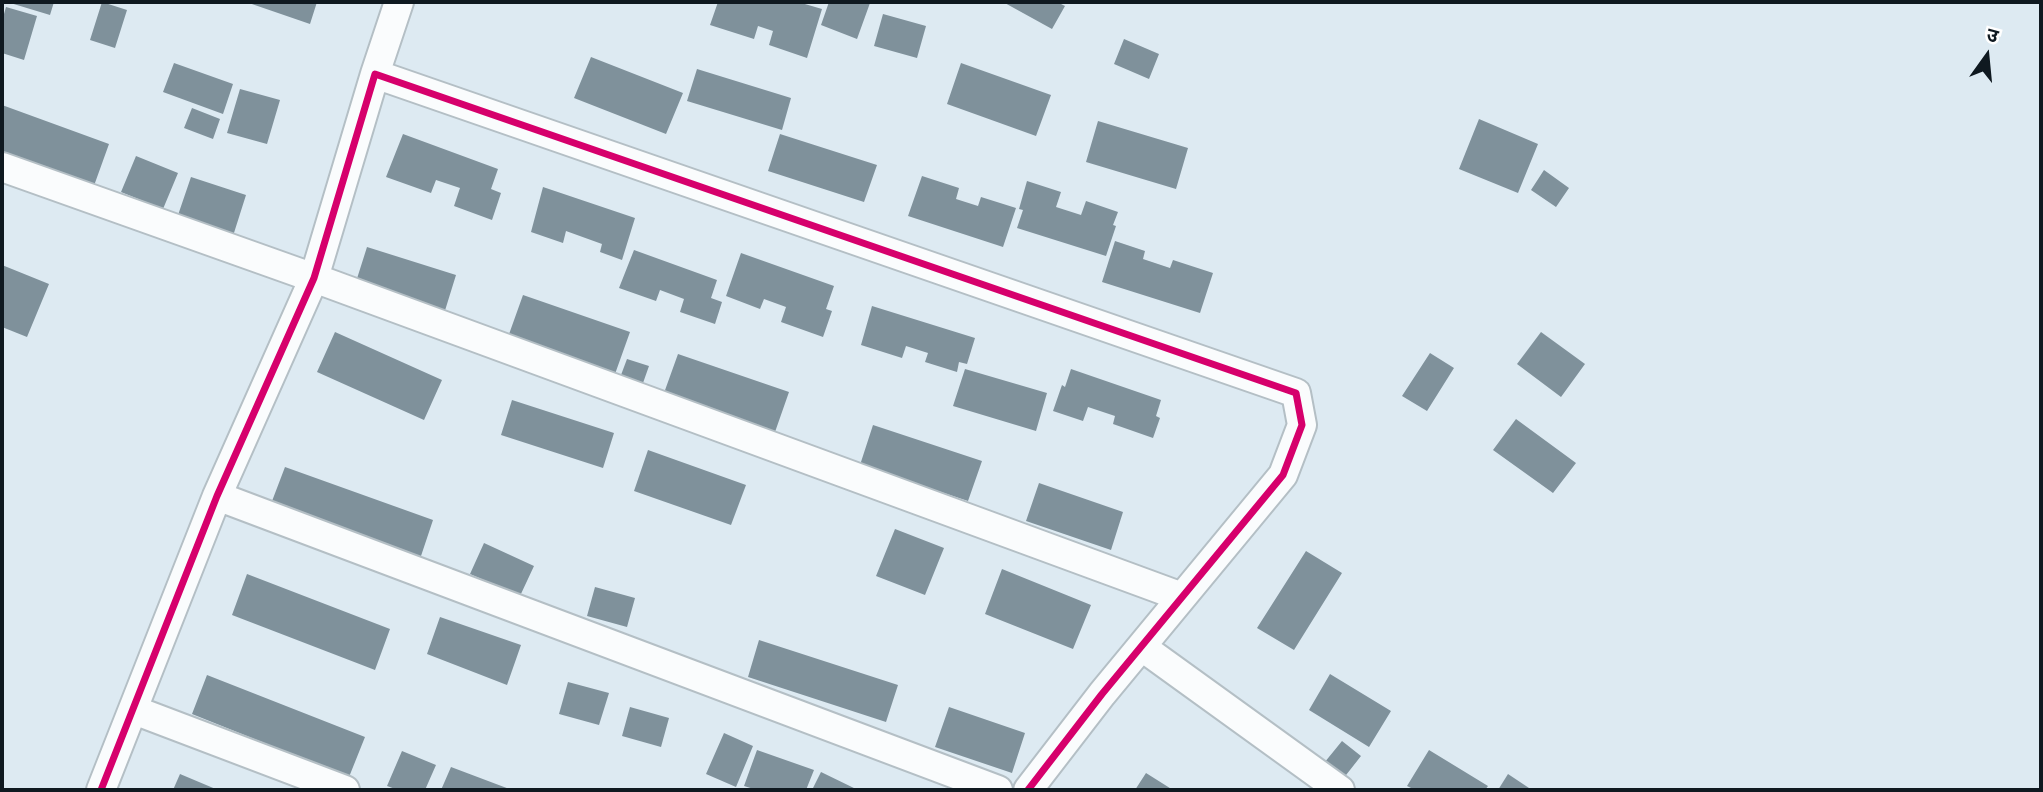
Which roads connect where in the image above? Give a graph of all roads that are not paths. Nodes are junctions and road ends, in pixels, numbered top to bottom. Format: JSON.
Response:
{"nodes":[{"id":1,"x":399,"y":2,"type":"edge"},
{"id":2,"x":375,"y":74,"type":"junction"},
{"id":3,"x":2,"y":167,"type":"edge"},
{"id":4,"x":314,"y":278,"type":"junction"},
{"id":5,"x":217,"y":496,"type":"junction"},
{"id":6,"x":1182,"y":597,"type":"junction"},
{"id":7,"x":1142,"y":647,"type":"junction"},
{"id":8,"x":134,"y":710,"type":"junction"},
{"id":9,"x":101,"y":790,"type":"edge"},
{"id":10,"x":345,"y":790,"type":"edge"},
{"id":11,"x":998,"y":790,"type":"edge"},
{"id":12,"x":1028,"y":790,"type":"edge"},
{"id":13,"x":1340,"y":790,"type":"edge"}],
"edges":[{"from":1,"to":2,"type":"street"},
{"from":2,"to":4,"type":"street"},
{"from":2,"to":6,"type":"street"},
{"from":3,"to":4,"type":"street"},
{"from":4,"to":5,"type":"street"},
{"from":4,"to":6,"type":"street"},
{"from":5,"to":8,"type":"street"},
{"from":5,"to":11,"type":"street"},
{"from":6,"to":7,"type":"street"},
{"from":7,"to":12,"type":"street"},
{"from":7,"to":13,"type":"street"},
{"from":8,"to":9,"type":"street"},
{"from":8,"to":10,"type":"street"}]}
